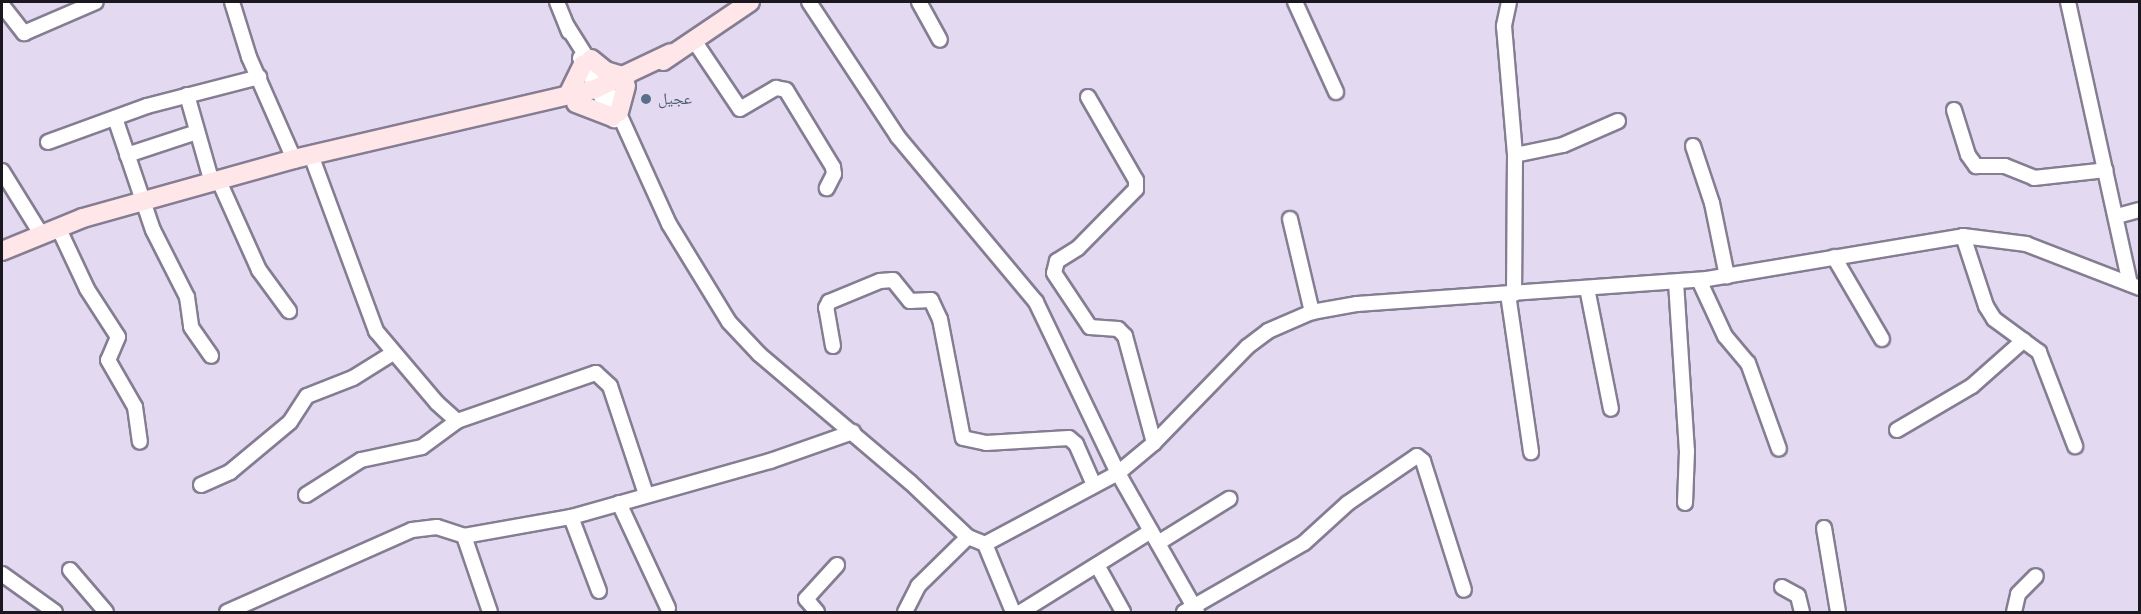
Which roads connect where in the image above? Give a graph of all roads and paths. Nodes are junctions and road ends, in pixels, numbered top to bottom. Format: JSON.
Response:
{"nodes":[{"id":1,"x":96,"y":2,"type":"edge"},
{"id":2,"x":232,"y":2,"type":"edge"},
{"id":3,"x":557,"y":2,"type":"edge"},
{"id":4,"x":750,"y":2,"type":"edge"},
{"id":5,"x":808,"y":2,"type":"edge"},
{"id":6,"x":919,"y":2,"type":"edge"},
{"id":7,"x":1296,"y":2,"type":"edge"},
{"id":8,"x":1509,"y":2,"type":"edge"},
{"id":9,"x":2068,"y":2,"type":"edge"},
{"id":10,"x":2,"y":5,"type":"edge"},
{"id":11,"x":693,"y":39,"type":"junction"},
{"id":12,"x":940,"y":40,"type":"dead end"},
{"id":13,"x":587,"y":62,"type":"junction"},
{"id":14,"x":259,"y":77,"type":"junction"},
{"id":15,"x":610,"y":88,"type":"junction"},
{"id":16,"x":1336,"y":93,"type":"dead end"},
{"id":17,"x":187,"y":95,"type":"junction"},
{"id":18,"x":1088,"y":97,"type":"dead end"},
{"id":19,"x":572,"y":99,"type":"junction"},
{"id":20,"x":1954,"y":110,"type":"dead end"},
{"id":21,"x":616,"y":115,"type":"junction"},
{"id":22,"x":116,"y":118,"type":"junction"},
{"id":23,"x":1618,"y":122,"type":"dead end"},
{"id":24,"x":197,"y":132,"type":"junction"},
{"id":25,"x":48,"y":142,"type":"dead end"},
{"id":26,"x":1693,"y":146,"type":"dead end"},
{"id":27,"x":127,"y":155,"type":"junction"},
{"id":28,"x":1515,"y":155,"type":"junction"},
{"id":29,"x":303,"y":157,"type":"junction"},
{"id":30,"x":2106,"y":170,"type":"junction"},
{"id":31,"x":2,"y":171,"type":"edge"},
{"id":32,"x":215,"y":182,"type":"junction"},
{"id":33,"x":827,"y":188,"type":"dead end"},
{"id":34,"x":143,"y":202,"type":"junction"},
{"id":35,"x":2139,"y":210,"type":"edge"},
{"id":36,"x":2117,"y":216,"type":"junction"},
{"id":37,"x":1290,"y":219,"type":"dead end"},
{"id":38,"x":49,"y":231,"type":"junction"},
{"id":39,"x":1963,"y":236,"type":"junction"},
{"id":40,"x":2,"y":250,"type":"edge"},
{"id":41,"x":1834,"y":257,"type":"junction"},
{"id":42,"x":1727,"y":276,"type":"junction"},
{"id":43,"x":1699,"y":280,"type":"junction"},
{"id":44,"x":1676,"y":282,"type":"junction"},
{"id":45,"x":2135,"y":286,"type":"edge"},
{"id":46,"x":1587,"y":288,"type":"junction"},
{"id":47,"x":1511,"y":294,"type":"junction"},
{"id":48,"x":289,"y":311,"type":"dead end"},
{"id":49,"x":1312,"y":312,"type":"junction"},
{"id":50,"x":1882,"y":339,"type":"dead end"},
{"id":51,"x":2024,"y":340,"type":"junction"},
{"id":52,"x":832,"y":346,"type":"dead end"},
{"id":53,"x":393,"y":353,"type":"junction"},
{"id":54,"x":210,"y":356,"type":"dead end"},
{"id":55,"x":1611,"y":409,"type":"dead end"},
{"id":56,"x":457,"y":421,"type":"junction"},
{"id":57,"x":1897,"y":430,"type":"dead end"},
{"id":58,"x":853,"y":432,"type":"junction"},
{"id":59,"x":140,"y":442,"type":"dead end"},
{"id":60,"x":1154,"y":443,"type":"junction"},
{"id":61,"x":2075,"y":446,"type":"dead end"},
{"id":62,"x":1779,"y":449,"type":"dead end"},
{"id":63,"x":1531,"y":452,"type":"dead end"},
{"id":64,"x":1118,"y":473,"type":"junction"},
{"id":65,"x":201,"y":485,"type":"dead end"},
{"id":66,"x":1094,"y":485,"type":"junction"},
{"id":67,"x":646,"y":494,"type":"junction"},
{"id":68,"x":306,"y":495,"type":"dead end"},
{"id":69,"x":1229,"y":499,"type":"dead end"},
{"id":70,"x":619,"y":503,"type":"junction"},
{"id":71,"x":1685,"y":503,"type":"dead end"},
{"id":72,"x":570,"y":517,"type":"junction"},
{"id":73,"x":1824,"y":528,"type":"dead end"},
{"id":74,"x":464,"y":536,"type":"junction"},
{"id":75,"x":968,"y":537,"type":"junction"},
{"id":76,"x":1155,"y":537,"type":"junction"},
{"id":77,"x":985,"y":544,"type":"junction"},
{"id":78,"x":837,"y":564,"type":"dead end"},
{"id":79,"x":1097,"y":565,"type":"junction"},
{"id":80,"x":70,"y":570,"type":"dead end"},
{"id":81,"x":2,"y":574,"type":"edge"},
{"id":82,"x":2036,"y":576,"type":"dead end"},
{"id":83,"x":1782,"y":587,"type":"dead end"},
{"id":84,"x":1464,"y":590,"type":"dead end"},
{"id":85,"x":599,"y":591,"type":"dead end"},
{"id":86,"x":668,"y":608,"type":"dead end"},
{"id":87,"x":1192,"y":611,"type":"edge"},
{"id":88,"x":55,"y":612,"type":"edge"},
{"id":89,"x":106,"y":612,"type":"edge"},
{"id":90,"x":227,"y":612,"type":"edge"},
{"id":91,"x":490,"y":612,"type":"edge"},
{"id":92,"x":818,"y":612,"type":"edge"},
{"id":93,"x":905,"y":612,"type":"edge"},
{"id":94,"x":1012,"y":612,"type":"edge"},
{"id":95,"x":1021,"y":612,"type":"edge"},
{"id":96,"x":1123,"y":612,"type":"edge"},
{"id":97,"x":1802,"y":612,"type":"edge"},
{"id":98,"x":1838,"y":612,"type":"edge"},
{"id":99,"x":2014,"y":612,"type":"edge"}],
"edges":[{"from":1,"to":10,"type":"street"},
{"from":2,"to":14,"type":"street"},
{"from":3,"to":13,"type":"street"},
{"from":4,"to":11,"type":"main road"},
{"from":5,"to":64,"type":"street"},
{"from":6,"to":12,"type":"street"},
{"from":7,"to":16,"type":"street"},
{"from":8,"to":28,"type":"street"},
{"from":9,"to":30,"type":"street"},
{"from":11,"to":15,"type":"main road"},
{"from":11,"to":33,"type":"street"},
{"from":13,"to":15,"type":"street"},
{"from":13,"to":15,"type":"main road"},
{"from":13,"to":19,"type":"main road"},
{"from":14,"to":17,"type":"street"},
{"from":14,"to":29,"type":"street"},
{"from":15,"to":19,"type":"main road"},
{"from":15,"to":21,"type":"main road"},
{"from":15,"to":21,"type":"street"},
{"from":17,"to":22,"type":"street"},
{"from":17,"to":24,"type":"street"},
{"from":18,"to":60,"type":"street"},
{"from":19,"to":21,"type":"main road"},
{"from":19,"to":29,"type":"main road"},
{"from":20,"to":30,"type":"street"},
{"from":21,"to":58,"type":"street"},
{"from":22,"to":25,"type":"street"},
{"from":22,"to":27,"type":"street"},
{"from":23,"to":28,"type":"street"},
{"from":24,"to":27,"type":"street"},
{"from":24,"to":32,"type":"street"},
{"from":26,"to":42,"type":"street"},
{"from":27,"to":34,"type":"street"},
{"from":28,"to":47,"type":"street"},
{"from":29,"to":32,"type":"main road"},
{"from":29,"to":53,"type":"street"},
{"from":30,"to":36,"type":"street"},
{"from":31,"to":38,"type":"street"},
{"from":32,"to":34,"type":"main road"},
{"from":32,"to":48,"type":"street"},
{"from":34,"to":38,"type":"main road"},
{"from":34,"to":54,"type":"street"},
{"from":35,"to":36,"type":"street"},
{"from":36,"to":45,"type":"street"},
{"from":37,"to":49,"type":"street"},
{"from":38,"to":40,"type":"main road"},
{"from":38,"to":59,"type":"street"},
{"from":39,"to":41,"type":"street"},
{"from":39,"to":45,"type":"street"},
{"from":39,"to":51,"type":"street"},
{"from":41,"to":42,"type":"street"},
{"from":41,"to":50,"type":"street"},
{"from":42,"to":43,"type":"street"},
{"from":43,"to":44,"type":"street"},
{"from":43,"to":62,"type":"street"},
{"from":44,"to":46,"type":"street"},
{"from":44,"to":71,"type":"street"},
{"from":46,"to":47,"type":"street"},
{"from":46,"to":55,"type":"street"},
{"from":47,"to":49,"type":"street"},
{"from":47,"to":63,"type":"street"},
{"from":49,"to":60,"type":"street"},
{"from":51,"to":57,"type":"street"},
{"from":51,"to":61,"type":"street"},
{"from":52,"to":66,"type":"street"},
{"from":53,"to":56,"type":"street"},
{"from":53,"to":65,"type":"street"},
{"from":56,"to":67,"type":"street"},
{"from":56,"to":68,"type":"street"},
{"from":58,"to":67,"type":"street"},
{"from":58,"to":75,"type":"street"},
{"from":60,"to":64,"type":"street"},
{"from":64,"to":66,"type":"street"},
{"from":64,"to":76,"type":"street"},
{"from":66,"to":77,"type":"street"},
{"from":67,"to":70,"type":"street"},
{"from":69,"to":76,"type":"street"},
{"from":70,"to":72,"type":"street"},
{"from":70,"to":86,"type":"street"},
{"from":72,"to":74,"type":"street"},
{"from":72,"to":85,"type":"street"},
{"from":73,"to":98,"type":"street"},
{"from":74,"to":90,"type":"street"},
{"from":74,"to":91,"type":"street"},
{"from":75,"to":77,"type":"street"},
{"from":75,"to":93,"type":"street"},
{"from":76,"to":79,"type":"street"},
{"from":76,"to":87,"type":"street"},
{"from":77,"to":94,"type":"street"},
{"from":78,"to":92,"type":"street"},
{"from":79,"to":95,"type":"street"},
{"from":79,"to":96,"type":"street"},
{"from":80,"to":89,"type":"street"},
{"from":81,"to":88,"type":"street"},
{"from":82,"to":99,"type":"street"},
{"from":83,"to":97,"type":"street"},
{"from":84,"to":87,"type":"street"}]}
